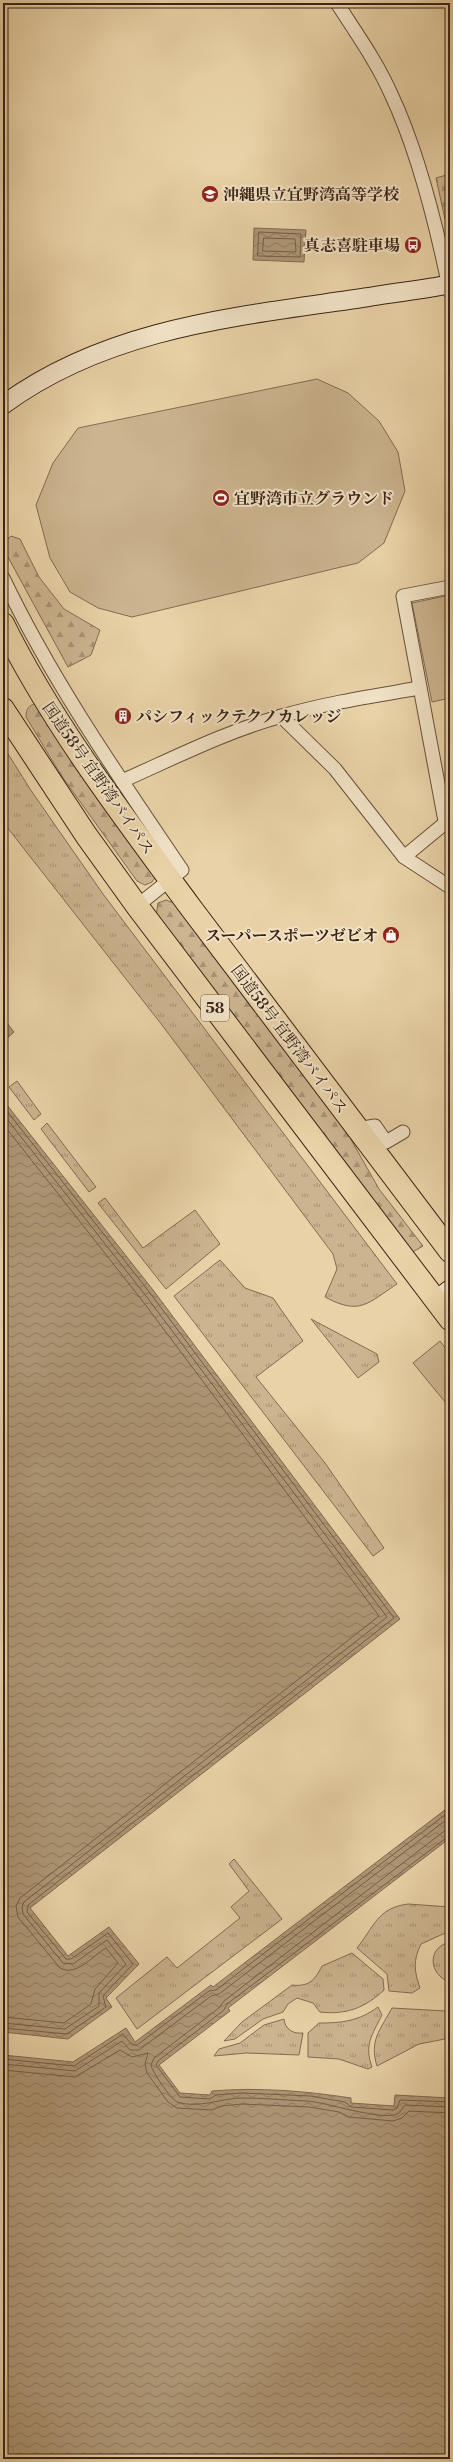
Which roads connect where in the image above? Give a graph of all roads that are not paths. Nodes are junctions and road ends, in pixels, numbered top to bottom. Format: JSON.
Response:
{"nodes":[{"id":1,"x":337,"y":3,"type":"edge"},
{"id":2,"x":450,"y":287,"type":"edge"},
{"id":3,"x":3,"y":405,"type":"edge"},
{"id":4,"x":3,"y":578,"type":"edge"},
{"id":5,"x":450,"y":587,"type":"edge"},
{"id":6,"x":3,"y":624,"type":"edge"},
{"id":7,"x":419,"y":688,"type":"junction"},
{"id":8,"x":3,"y":709,"type":"edge"},
{"id":9,"x":281,"y":716,"type":"junction"},
{"id":10,"x":122,"y":781,"type":"junction"},
{"id":11,"x":447,"y":820,"type":"edge"},
{"id":12,"x":404,"y":857,"type":"junction"},
{"id":13,"x":170,"y":880,"type":"junction"},
{"id":14,"x":450,"y":887,"type":"edge"},
{"id":15,"x":137,"y":906,"type":"junction"},
{"id":16,"x":357,"y":1129,"type":"junction"},
{"id":17,"x":403,"y":1132,"type":"dead end"},
{"id":18,"x":450,"y":1251,"type":"edge"},
{"id":19,"x":443,"y":1295,"type":"edge"},
{"id":20,"x":450,"y":1319,"type":"edge"}],
"edges":[{"from":1,"to":2,"type":"street"},
{"from":2,"to":3,"type":"street"},
{"from":4,"to":10,"type":"street"},
{"from":5,"to":7,"type":"street"},
{"from":6,"to":13,"type":"highway","name":"国道58号 宜野湾バイパス","number":"58"},
{"from":7,"to":9,"type":"street"},
{"from":7,"to":11,"type":"street"},
{"from":8,"to":15,"type":"highway","number":"58"},
{"from":9,"to":10,"type":"street"},
{"from":9,"to":12,"type":"street"},
{"from":10,"to":13,"type":"street"},
{"from":11,"to":12,"type":"street"},
{"from":12,"to":14,"type":"street"},
{"from":13,"to":15,"type":"street"},
{"from":13,"to":16,"type":"highway","name":"国道58号 宜野湾バイパス","number":"58"},
{"from":15,"to":19,"type":"highway","number":"58"},
{"from":16,"to":17,"type":"street"},
{"from":16,"to":18,"type":"highway","name":"国道58号 宜野湾バイパス","number":"58"},
{"from":19,"to":20,"type":"highway","number":"58"}]}
